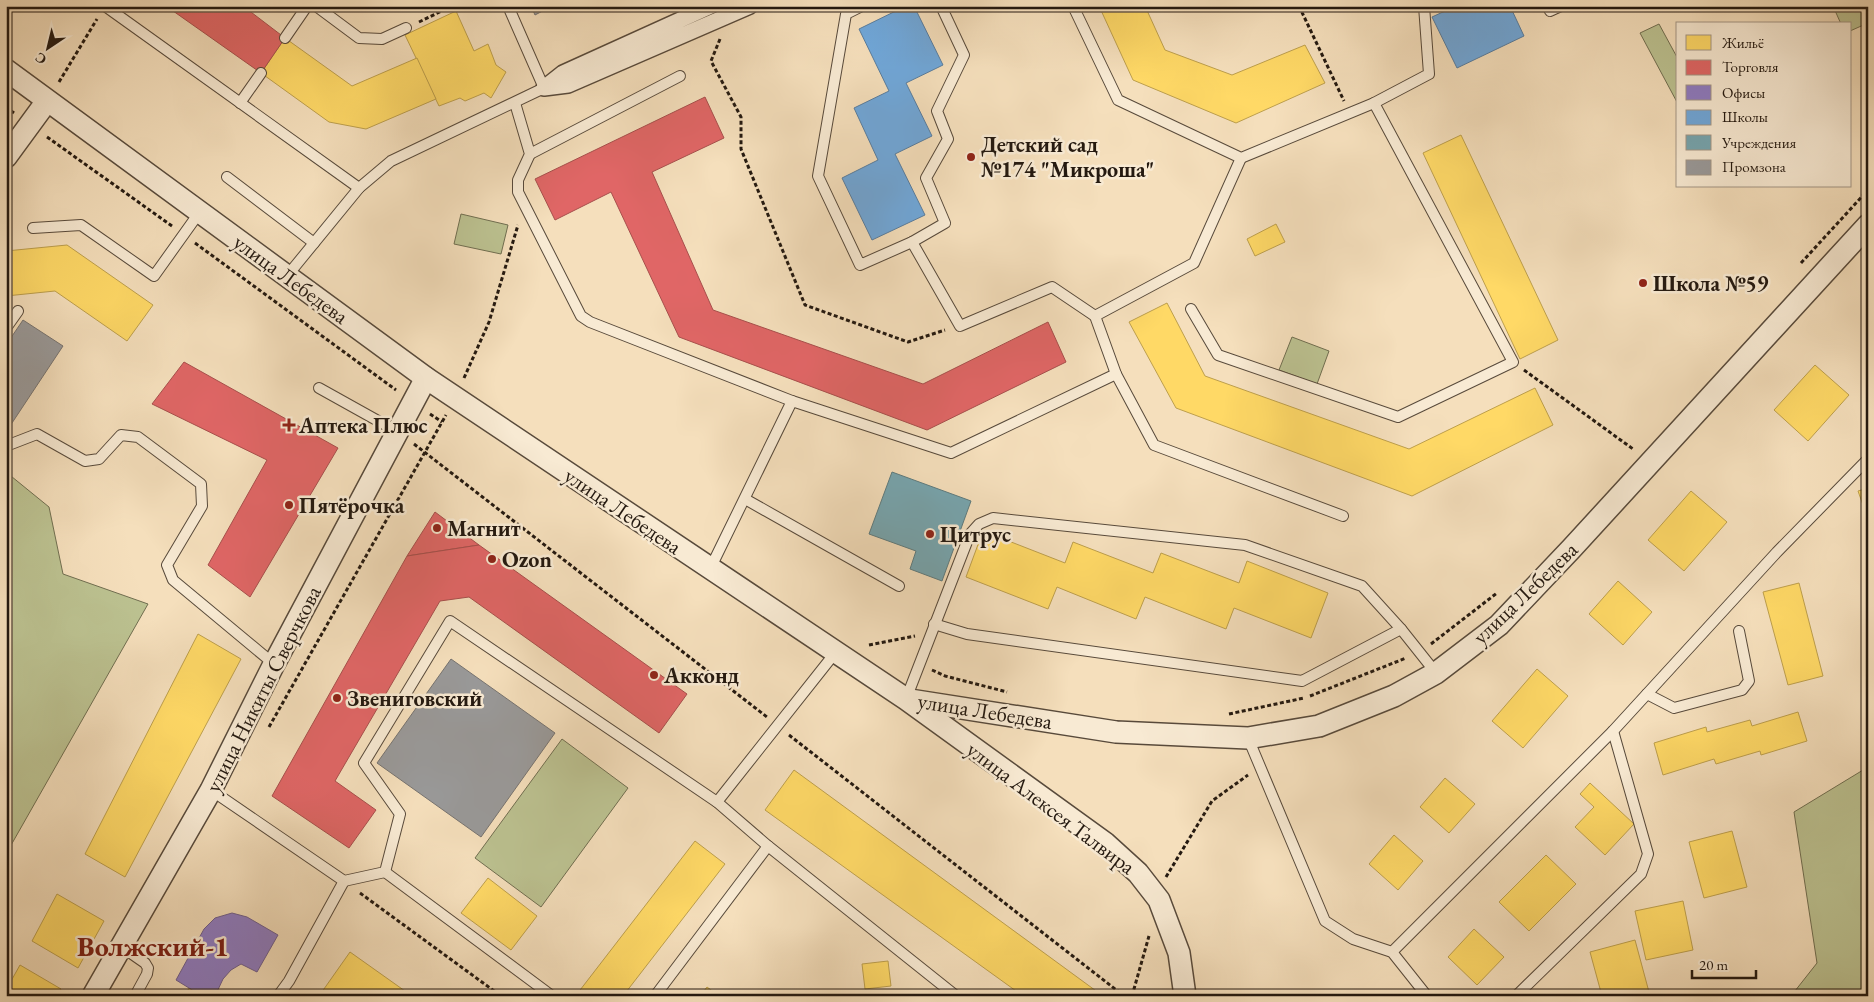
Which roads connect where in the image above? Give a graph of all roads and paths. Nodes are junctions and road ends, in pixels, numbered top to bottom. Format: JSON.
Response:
{"nodes":[{"id":1,"x":307,"y":6,"type":"edge"},
{"id":2,"x":316,"y":6,"type":"edge"},
{"id":3,"x":452,"y":6,"type":"edge"},
{"id":4,"x":508,"y":6,"type":"edge"},
{"id":5,"x":711,"y":6,"type":"edge"},
{"id":6,"x":750,"y":6,"type":"edge"},
{"id":7,"x":862,"y":6,"type":"edge"},
{"id":8,"x":942,"y":6,"type":"edge"},
{"id":9,"x":1073,"y":6,"type":"edge"},
{"id":10,"x":1299,"y":6,"type":"edge"},
{"id":11,"x":1424,"y":6,"type":"edge"},
{"id":12,"x":1548,"y":6,"type":"edge"},
{"id":13,"x":1561,"y":6,"type":"edge"},
{"id":14,"x":105,"y":7,"type":"edge"},
{"id":15,"x":731,"y":14,"type":"junction"},
{"id":16,"x":406,"y":28,"type":"joint"},
{"id":17,"x":285,"y":38,"type":"dead end"},
{"id":18,"x":6,"y":70,"type":"edge"},
{"id":19,"x":261,"y":73,"type":"dead end"},
{"id":20,"x":680,"y":76,"type":"dead end"},
{"id":21,"x":544,"y":88,"type":"junction"},
{"id":22,"x":47,"y":101,"type":"junction"},
{"id":23,"x":240,"y":103,"type":"junction"},
{"id":24,"x":515,"y":103,"type":"junction"},
{"id":25,"x":1374,"y":103,"type":"junction"},
{"id":26,"x":6,"y":107,"type":"edge"},
{"id":27,"x":1350,"y":113,"type":"junction"},
{"id":28,"x":30,"y":124,"type":"junction"},
{"id":29,"x":530,"y":154,"type":"junction"},
{"id":30,"x":6,"y":157,"type":"edge"},
{"id":31,"x":1241,"y":158,"type":"junction"},
{"id":32,"x":227,"y":177,"type":"dead end"},
{"id":33,"x":359,"y":188,"type":"junction"},
{"id":34,"x":199,"y":212,"type":"junction"},
{"id":35,"x":532,"y":220,"type":"junction"},
{"id":36,"x":1868,"y":225,"type":"edge"},
{"id":37,"x":33,"y":228,"type":"dead end"},
{"id":38,"x":183,"y":234,"type":"junction"},
{"id":39,"x":912,"y":242,"type":"junction"},
{"id":40,"x":314,"y":243,"type":"junction"},
{"id":41,"x":287,"y":276,"type":"junction"},
{"id":42,"x":1191,"y":309,"type":"dead end"},
{"id":43,"x":18,"y":311,"type":"dead end"},
{"id":44,"x":1095,"y":316,"type":"junction"},
{"id":45,"x":960,"y":326,"type":"junction"},
{"id":46,"x":6,"y":328,"type":"edge"},
{"id":47,"x":1513,"y":362,"type":"junction"},
{"id":48,"x":1116,"y":374,"type":"junction"},
{"id":49,"x":426,"y":378,"type":"junction"},
{"id":50,"x":319,"y":388,"type":"dead end"},
{"id":51,"x":456,"y":398,"type":"junction"},
{"id":52,"x":792,"y":401,"type":"junction"},
{"id":53,"x":413,"y":402,"type":"junction"},
{"id":54,"x":442,"y":422,"type":"junction"},
{"id":55,"x":398,"y":432,"type":"junction"},
{"id":56,"x":6,"y":446,"type":"edge"},
{"id":57,"x":1633,"y":449,"type":"dead end"},
{"id":58,"x":424,"y":452,"type":"junction"},
{"id":59,"x":1868,"y":459,"type":"edge"},
{"id":60,"x":745,"y":499,"type":"junction"},
{"id":61,"x":1342,"y":516,"type":"dead end"},
{"id":62,"x":710,"y":569,"type":"junction"},
{"id":63,"x":899,"y":586,"type":"dead end"},
{"id":64,"x":1502,"y":590,"type":"dead end"},
{"id":65,"x":932,"y":628,"type":"junction"},
{"id":66,"x":1401,"y":629,"type":"junction"},
{"id":67,"x":1739,"y":631,"type":"dead end"},
{"id":68,"x":869,"y":645,"type":"dead end"},
{"id":69,"x":1420,"y":652,"type":"junction"},
{"id":70,"x":836,"y":653,"type":"junction"},
{"id":71,"x":919,"y":663,"type":"junction"},
{"id":72,"x":274,"y":664,"type":"junction"},
{"id":73,"x":1436,"y":673,"type":"junction"},
{"id":74,"x":1013,"y":693,"type":"dead end"},
{"id":75,"x":1647,"y":694,"type":"junction"},
{"id":76,"x":906,"y":699,"type":"junction"},
{"id":77,"x":1219,"y":714,"type":"dead end"},
{"id":78,"x":778,"y":726,"type":"junction"},
{"id":79,"x":1612,"y":730,"type":"junction"},
{"id":80,"x":265,"y":733,"type":"dead end"},
{"id":81,"x":1248,"y":738,"type":"junction"},
{"id":82,"x":1259,"y":767,"type":"junction"},
{"id":83,"x":211,"y":790,"type":"junction"},
{"id":84,"x":717,"y":802,"type":"junction"},
{"id":85,"x":768,"y":846,"type":"junction"},
{"id":86,"x":385,"y":872,"type":"junction"},
{"id":87,"x":344,"y":881,"type":"junction"},
{"id":88,"x":1159,"y":900,"type":"junction"},
{"id":89,"x":122,"y":947,"type":"junction"},
{"id":90,"x":1392,"y":952,"type":"junction"},
{"id":91,"x":92,"y":996,"type":"edge"},
{"id":92,"x":135,"y":996,"type":"edge"},
{"id":93,"x":278,"y":996,"type":"edge"},
{"id":94,"x":501,"y":996,"type":"edge"},
{"id":95,"x":552,"y":996,"type":"edge"},
{"id":96,"x":655,"y":996,"type":"edge"},
{"id":97,"x":956,"y":996,"type":"edge"},
{"id":98,"x":1124,"y":996,"type":"edge"},
{"id":99,"x":1132,"y":996,"type":"edge"},
{"id":100,"x":1185,"y":996,"type":"edge"},
{"id":101,"x":1427,"y":996,"type":"edge"},
{"id":102,"x":1516,"y":996,"type":"edge"}],
"edges":[{"from":1,"to":17,"type":"lane"},
{"from":2,"to":16,"type":"lane"},
{"from":3,"to":16,"type":"path"},
{"from":4,"to":21,"type":"lane"},
{"from":5,"to":21,"type":"street"},
{"from":6,"to":15,"type":"street"},
{"from":7,"to":39,"type":"lane"},
{"from":8,"to":39,"type":"lane"},
{"from":9,"to":31,"type":"lane"},
{"from":10,"to":27,"type":"path"},
{"from":11,"to":25,"type":"lane"},
{"from":12,"to":13,"type":"lane"},
{"from":14,"to":22,"type":"path"},
{"from":14,"to":23,"type":"lane"},
{"from":15,"to":21,"type":"street"},
{"from":15,"to":45,"type":"path"},
{"from":18,"to":22,"type":"street","name":"улица Лебедева"},
{"from":19,"to":23,"type":"lane"},
{"from":20,"to":29,"type":"lane"},
{"from":21,"to":24,"type":"lane"},
{"from":22,"to":28,"type":"street"},
{"from":22,"to":34,"type":"street","name":"улица Лебедева"},
{"from":23,"to":33,"type":"lane"},
{"from":24,"to":29,"type":"lane"},
{"from":24,"to":33,"type":"lane"},
{"from":25,"to":27,"type":"lane"},
{"from":25,"to":47,"type":"lane"},
{"from":26,"to":28,"type":"path"},
{"from":27,"to":31,"type":"lane"},
{"from":28,"to":30,"type":"street"},
{"from":28,"to":38,"type":"path"},
{"from":29,"to":35,"type":"lane"},
{"from":31,"to":44,"type":"lane"},
{"from":32,"to":40,"type":"lane"},
{"from":33,"to":40,"type":"lane"},
{"from":34,"to":38,"type":"lane"},
{"from":34,"to":41,"type":"street","name":"улица Лебедева"},
{"from":35,"to":51,"type":"path"},
{"from":35,"to":52,"type":"lane"},
{"from":36,"to":73,"type":"street","name":"улица Лебедева"},
{"from":37,"to":38,"type":"lane"},
{"from":38,"to":53,"type":"path"},
{"from":39,"to":45,"type":"lane"},
{"from":40,"to":41,"type":"lane"},
{"from":41,"to":49,"type":"street","name":"улица Лебедева"},
{"from":42,"to":47,"type":"lane"},
{"from":43,"to":46,"type":"lane"},
{"from":44,"to":45,"type":"lane"},
{"from":44,"to":48,"type":"lane"},
{"from":47,"to":57,"type":"path"},
{"from":48,"to":52,"type":"lane"},
{"from":48,"to":61,"type":"lane"},
{"from":49,"to":51,"type":"street","name":"улица Лебедева"},
{"from":49,"to":53,"type":"street","name":"улица Никиты Сверчкова"},
{"from":50,"to":55,"type":"lane"},
{"from":51,"to":54,"type":"path"},
{"from":51,"to":62,"type":"street","name":"улица Лебедева"},
{"from":52,"to":60,"type":"lane"},
{"from":53,"to":54,"type":"path"},
{"from":53,"to":55,"type":"street","name":"улица Никиты Сверчкова"},
{"from":54,"to":58,"type":"path"},
{"from":55,"to":58,"type":"path"},
{"from":55,"to":72,"type":"street","name":"улица Никиты Сверчкова"},
{"from":56,"to":72,"type":"lane"},
{"from":58,"to":78,"type":"path"},
{"from":58,"to":80,"type":"path"},
{"from":59,"to":75,"type":"lane"},
{"from":60,"to":62,"type":"lane"},
{"from":60,"to":63,"type":"lane"},
{"from":62,"to":70,"type":"street","name":"улица Лебедева"},
{"from":64,"to":69,"type":"path"},
{"from":65,"to":66,"type":"lane"},
{"from":65,"to":66,"type":"lane"},
{"from":65,"to":68,"type":"path"},
{"from":65,"to":71,"type":"lane"},
{"from":66,"to":69,"type":"lane"},
{"from":67,"to":75,"type":"lane"},
{"from":69,"to":73,"type":"lane"},
{"from":69,"to":77,"type":"path"},
{"from":70,"to":76,"type":"street","name":"улица Лебедева"},
{"from":70,"to":78,"type":"lane"},
{"from":71,"to":74,"type":"path"},
{"from":71,"to":76,"type":"lane"},
{"from":72,"to":83,"type":"street","name":"улица Никиты Сверчкова"},
{"from":73,"to":81,"type":"street","name":"улица Лебедева"},
{"from":75,"to":79,"type":"lane"},
{"from":76,"to":81,"type":"street","name":"улица Лебедева"},
{"from":76,"to":88,"type":"street","name":"улица Алексея Талвира"},
{"from":78,"to":84,"type":"lane"},
{"from":78,"to":98,"type":"path"},
{"from":79,"to":90,"type":"lane"},
{"from":79,"to":102,"type":"lane"},
{"from":81,"to":82,"type":"lane"},
{"from":82,"to":88,"type":"path"},
{"from":82,"to":90,"type":"lane"},
{"from":83,"to":87,"type":"lane"},
{"from":83,"to":89,"type":"street","name":"улица Никиты Сверчкова"},
{"from":84,"to":85,"type":"lane"},
{"from":84,"to":86,"type":"lane"},
{"from":85,"to":96,"type":"lane"},
{"from":85,"to":97,"type":"lane"},
{"from":86,"to":87,"type":"lane"},
{"from":86,"to":95,"type":"lane"},
{"from":87,"to":93,"type":"lane"},
{"from":87,"to":94,"type":"path"},
{"from":88,"to":99,"type":"path"},
{"from":88,"to":100,"type":"street","name":"улица Алексея Талвира"},
{"from":89,"to":91,"type":"street","name":"улица Никиты Сверчкова"},
{"from":89,"to":92,"type":"lane"},
{"from":90,"to":101,"type":"lane"}]}
